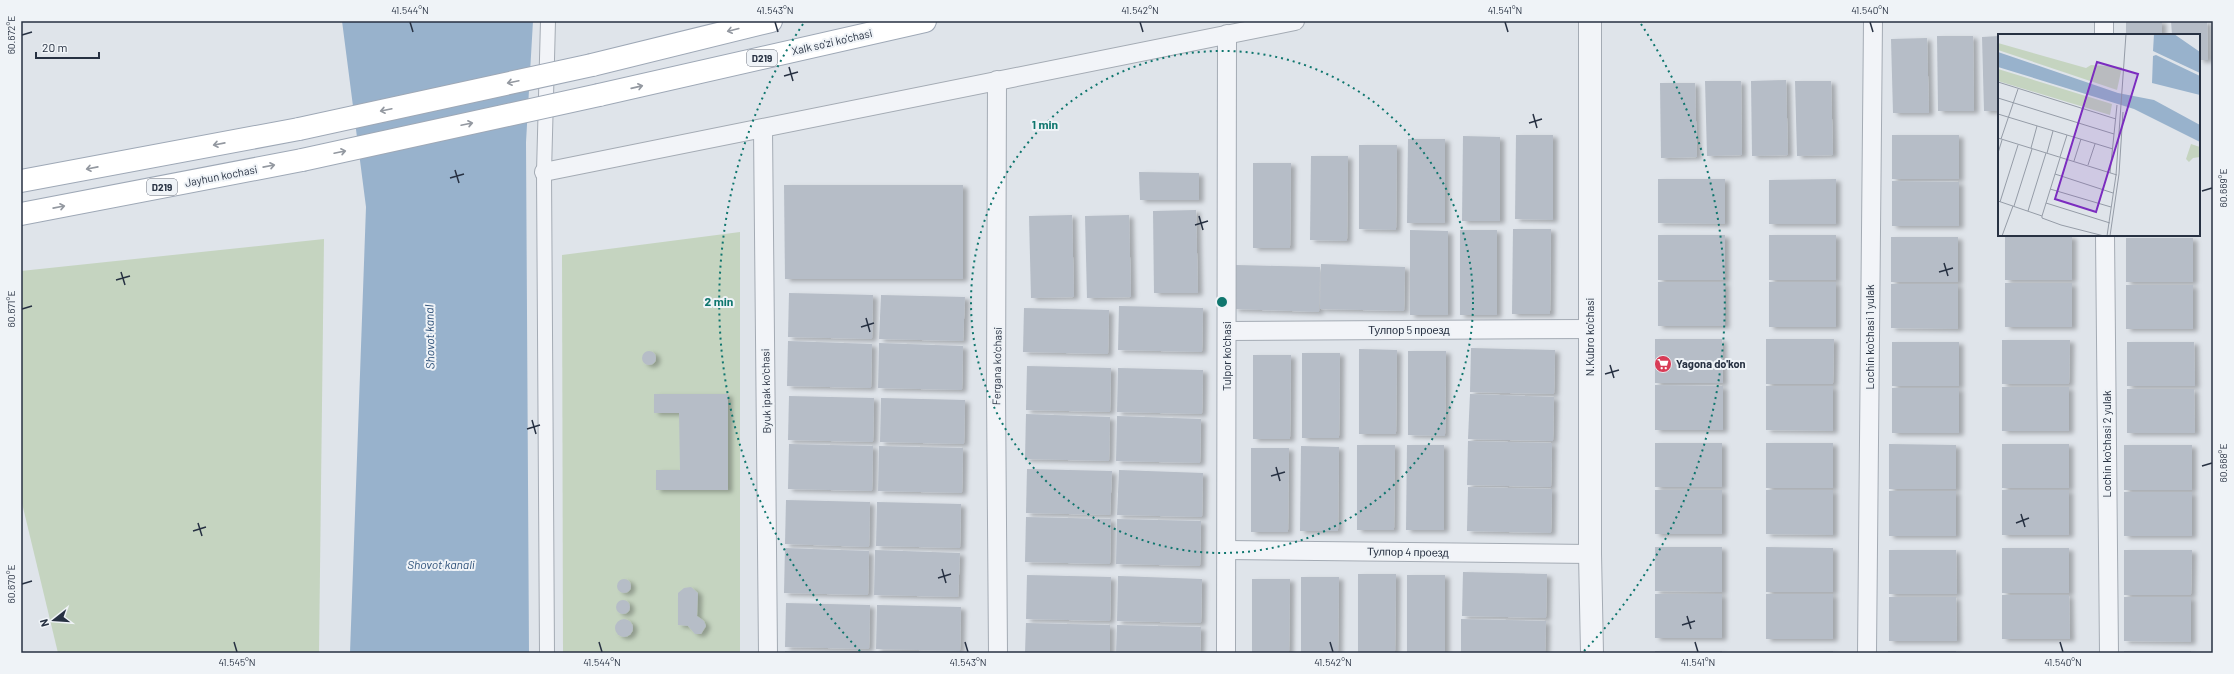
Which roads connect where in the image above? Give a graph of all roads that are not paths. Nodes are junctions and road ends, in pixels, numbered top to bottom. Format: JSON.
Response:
{"nodes":[{"id":1,"x":548,"y":21,"type":"edge"},
{"id":2,"x":771,"y":21,"type":"edge"},
{"id":3,"x":925,"y":21,"type":"edge"},
{"id":4,"x":1295,"y":21,"type":"edge"},
{"id":5,"x":1590,"y":21,"type":"edge"},
{"id":6,"x":1873,"y":21,"type":"edge"},
{"id":7,"x":2104,"y":21,"type":"edge"},
{"id":8,"x":1227,"y":34,"type":"junction"},
{"id":9,"x":2104,"y":34,"type":"edge"},
{"id":10,"x":997,"y":80,"type":"junction"},
{"id":11,"x":763,"y":129,"type":"junction"},
{"id":12,"x":302,"y":160,"type":"joint"},
{"id":13,"x":544,"y":172,"type":"junction"},
{"id":14,"x":21,"y":181,"type":"edge"},
{"id":15,"x":21,"y":214,"type":"edge"},
{"id":16,"x":2105,"y":236,"type":"edge"},
{"id":17,"x":1590,"y":329,"type":"junction"},
{"id":18,"x":1227,"y":331,"type":"junction"},
{"id":19,"x":1227,"y":550,"type":"junction"},
{"id":20,"x":1590,"y":554,"type":"junction"},
{"id":21,"x":547,"y":653,"type":"edge"},
{"id":22,"x":768,"y":653,"type":"edge"},
{"id":23,"x":998,"y":653,"type":"edge"},
{"id":24,"x":1226,"y":653,"type":"edge"},
{"id":25,"x":1592,"y":653,"type":"edge"},
{"id":26,"x":1867,"y":653,"type":"edge"},
{"id":27,"x":2109,"y":653,"type":"edge"}],
"edges":[{"from":1,"to":13,"type":"street"},
{"from":2,"to":14,"type":"main road","one_way":true,"bridge":true},
{"from":12,"to":3,"type":"main road","name":"Xalk so'zi ko'chasi","number":"D219","one_way":true,"bridge":true},
{"from":4,"to":8,"type":"street"},
{"from":5,"to":17,"type":"street","name":"N.Kubro ko'chasi"},
{"from":6,"to":26,"type":"street","name":"Lochin ko'chasi 1 yulak"},
{"from":7,"to":9,"type":"street"},
{"from":8,"to":10,"type":"street"},
{"from":8,"to":18,"type":"street","name":"Tulpor ko'chasi"},
{"from":10,"to":11,"type":"street"},
{"from":10,"to":23,"type":"street","name":"Fergana ko'chasi"},
{"from":11,"to":13,"type":"street"},
{"from":11,"to":22,"type":"street","name":"Byuk ipak ko'chasi"},
{"from":15,"to":12,"type":"main road","name":"Jayhun kochasi","number":"D219","one_way":true},
{"from":13,"to":21,"type":"street"},
{"from":16,"to":27,"type":"street","name":"Lochin ko'chasi 2 yulak"},
{"from":17,"to":18,"type":"street","name":"Тулпор 5 проезд"},
{"from":17,"to":20,"type":"street","name":"N.Kubro ko'chasi"},
{"from":18,"to":19,"type":"street","name":"Tulpor ko'chasi"},
{"from":19,"to":20,"type":"street","name":"Тулпор 4 проезд"},
{"from":19,"to":24,"type":"street","name":"Tulpor ko'chasi"},
{"from":20,"to":25,"type":"street","name":"N.Kubro ko'chasi"}]}
